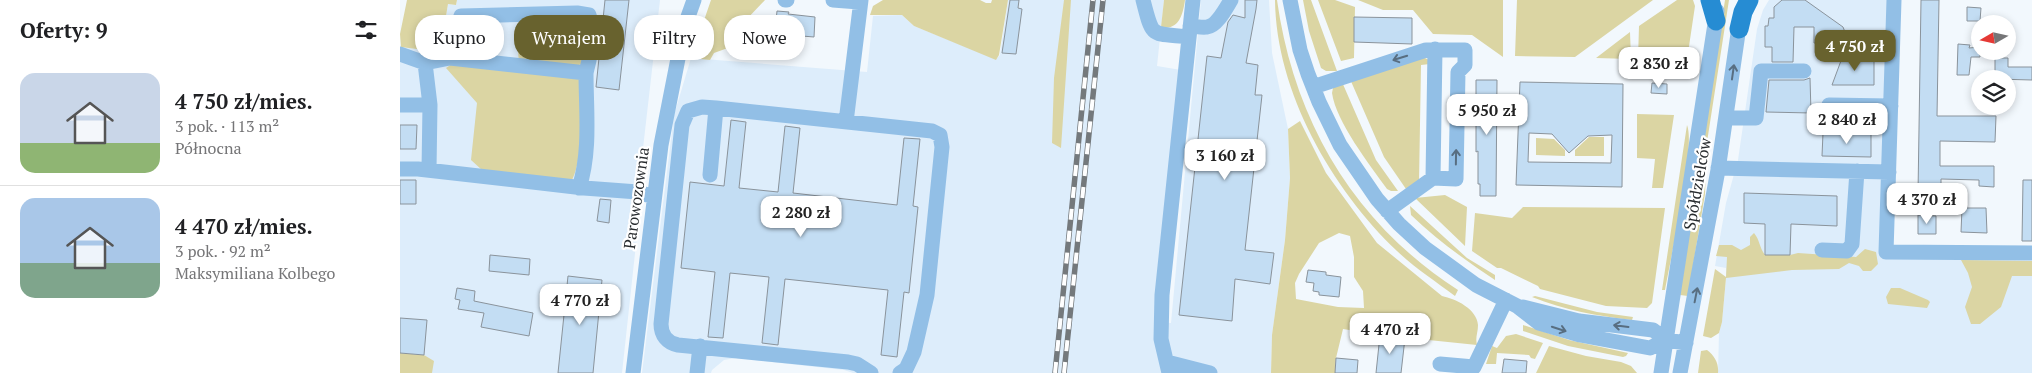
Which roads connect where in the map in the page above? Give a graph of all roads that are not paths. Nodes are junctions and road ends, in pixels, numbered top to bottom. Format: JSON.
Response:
{"nodes":[{"id":1,"x":682,"y":0,"type":"edge"},
{"id":2,"x":694,"y":0,"type":"edge"},
{"id":3,"x":833,"y":0,"type":"edge"},
{"id":4,"x":1143,"y":0,"type":"edge"},
{"id":5,"x":1193,"y":0,"type":"edge"},
{"id":6,"x":1230,"y":0,"type":"edge"},
{"id":7,"x":1290,"y":0,"type":"edge"},
{"id":8,"x":1710,"y":0,"type":"edge"},
{"id":9,"x":1718,"y":0,"type":"edge"},
{"id":10,"x":1742,"y":0,"type":"edge"},
{"id":11,"x":1749,"y":0,"type":"edge"},
{"id":12,"x":1894,"y":0,"type":"edge"},
{"id":13,"x":860,"y":1,"type":"edge"},
{"id":14,"x":500,"y":15,"type":"edge"},
{"id":15,"x":683,"y":15,"type":"edge"},
{"id":16,"x":689,"y":15,"type":"edge"},
{"id":17,"x":1716,"y":21,"type":"junction"},
{"id":18,"x":1739,"y":29,"type":"junction"},
{"id":19,"x":1190,"y":31,"type":"junction"},
{"id":20,"x":1435,"y":49,"type":"junction"},
{"id":21,"x":400,"y":54,"type":"edge"},
{"id":22,"x":440,"y":60,"type":"edge"},
{"id":23,"x":469,"y":60,"type":"edge"},
{"id":24,"x":678,"y":60,"type":"edge"},
{"id":25,"x":426,"y":63,"type":"junction"},
{"id":26,"x":1804,"y":71,"type":"dead end"},
{"id":27,"x":586,"y":72,"type":"junction"},
{"id":28,"x":1313,"y":87,"type":"junction"},
{"id":29,"x":400,"y":105,"type":"edge"},
{"id":30,"x":430,"y":105,"type":"junction"},
{"id":31,"x":1829,"y":105,"type":"dead end"},
{"id":32,"x":1891,"y":106,"type":"junction"},
{"id":33,"x":716,"y":108,"type":"junction"},
{"id":34,"x":1726,"y":118,"type":"junction"},
{"id":35,"x":846,"y":122,"type":"junction"},
{"id":36,"x":1718,"y":168,"type":"junction"},
{"id":37,"x":400,"y":169,"type":"edge"},
{"id":38,"x":430,"y":170,"type":"junction"},
{"id":39,"x":1857,"y":171,"type":"junction"},
{"id":40,"x":1889,"y":172,"type":"junction"},
{"id":41,"x":710,"y":175,"type":"dead end"},
{"id":42,"x":1433,"y":178,"type":"junction"},
{"id":43,"x":579,"y":188,"type":"junction"},
{"id":44,"x":654,"y":197,"type":"junction"},
{"id":45,"x":1388,"y":211,"type":"junction"},
{"id":46,"x":1822,"y":250,"type":"dead end"},
{"id":47,"x":2032,"y":253,"type":"edge"},
{"id":48,"x":1511,"y":303,"type":"junction"},
{"id":49,"x":1666,"y":340,"type":"junction"},
{"id":50,"x":1686,"y":342,"type":"junction"},
{"id":51,"x":700,"y":346,"type":"junction"},
{"id":52,"x":1440,"y":364,"type":"dead end"},
{"id":53,"x":1168,"y":368,"type":"edge"},
{"id":54,"x":632,"y":373,"type":"edge"},
{"id":55,"x":697,"y":373,"type":"edge"},
{"id":56,"x":871,"y":373,"type":"edge"},
{"id":57,"x":900,"y":373,"type":"edge"},
{"id":58,"x":1210,"y":373,"type":"edge"},
{"id":59,"x":1661,"y":373,"type":"edge"},
{"id":60,"x":1680,"y":373,"type":"edge"}],
"edges":[{"from":1,"to":15,"type":"street","name":"Parowozownia"},
{"from":2,"to":16,"type":"street","name":"Parowozownia"},
{"from":3,"to":13,"type":"street"},
{"from":4,"to":19,"type":"street"},
{"from":5,"to":19,"type":"street"},
{"from":6,"to":19,"type":"street"},
{"from":7,"to":28,"type":"street"},
{"from":8,"to":17,"type":"main road"},
{"from":9,"to":17,"type":"street","name":"Spółdzielców"},
{"from":10,"to":18,"type":"street","name":"Spółdzielców"},
{"from":11,"to":18,"type":"main road"},
{"from":12,"to":32,"type":"street"},
{"from":13,"to":35,"type":"street"},
{"from":14,"to":27,"type":"street"},
{"from":17,"to":49,"type":"street","name":"Spółdzielców"},
{"from":34,"to":18,"type":"street","name":"Spółdzielców","one_way":true},
{"from":19,"to":53,"type":"street"},
{"from":20,"to":28,"type":"street","one_way":true},
{"from":20,"to":42,"type":"street"},
{"from":42,"to":20,"type":"street","one_way":true},
{"from":21,"to":25,"type":"street"},
{"from":22,"to":25,"type":"street"},
{"from":23,"to":27,"type":"street"},
{"from":24,"to":44,"type":"street","name":"Parowozownia"},
{"from":25,"to":30,"type":"street"},
{"from":26,"to":34,"type":"street"},
{"from":27,"to":43,"type":"street"},
{"from":28,"to":45,"type":"street"},
{"from":29,"to":30,"type":"street"},
{"from":30,"to":38,"type":"street"},
{"from":31,"to":32,"type":"street"},
{"from":32,"to":40,"type":"street"},
{"from":33,"to":35,"type":"street"},
{"from":33,"to":41,"type":"street"},
{"from":33,"to":51,"type":"street"},
{"from":34,"to":36,"type":"street","name":"Spółdzielców"},
{"from":35,"to":57,"type":"street"},
{"from":36,"to":39,"type":"street"},
{"from":50,"to":36,"type":"street","name":"Spółdzielców","one_way":true},
{"from":37,"to":38,"type":"street"},
{"from":38,"to":43,"type":"street"},
{"from":39,"to":40,"type":"street"},
{"from":39,"to":46,"type":"street"},
{"from":40,"to":47,"type":"street"},
{"from":42,"to":45,"type":"street"},
{"from":43,"to":44,"type":"street"},
{"from":44,"to":54,"type":"street","name":"Parowozownia"},
{"from":45,"to":48,"type":"street"},
{"from":48,"to":49,"type":"street"},
{"from":48,"to":52,"type":"street"},
{"from":49,"to":50,"type":"street"},
{"from":49,"to":59,"type":"street","name":"Spółdzielców"},
{"from":50,"to":60,"type":"street","name":"Spółdzielców"},
{"from":51,"to":55,"type":"street"},
{"from":51,"to":56,"type":"street"},
{"from":53,"to":58,"type":"street"}]}
